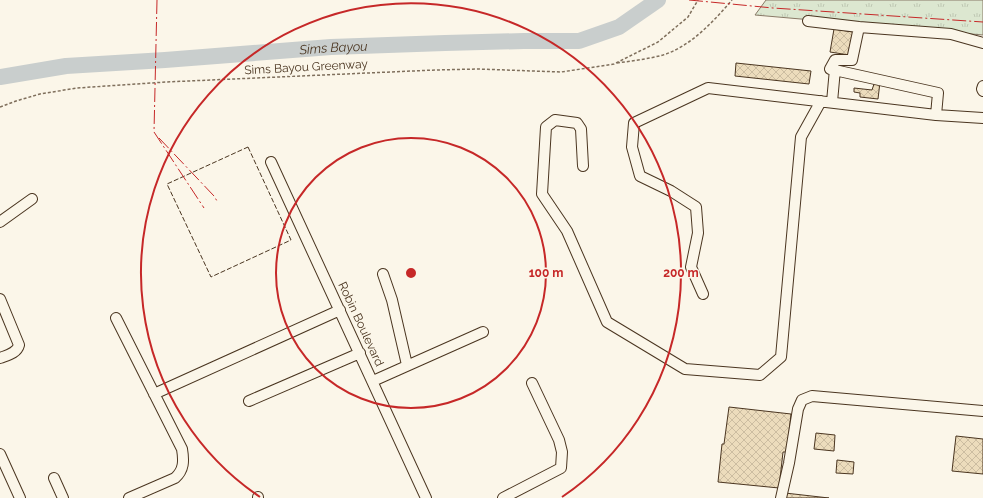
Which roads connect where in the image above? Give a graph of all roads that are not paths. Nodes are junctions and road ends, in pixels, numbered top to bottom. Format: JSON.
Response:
{"nodes":[{"id":1,"x":808,"y":21,"type":"dead end"},
{"id":2,"x":859,"y":27,"type":"junction"},
{"id":3,"x":983,"y":43,"type":"edge"},
{"id":4,"x":836,"y":69,"type":"junction"},
{"id":5,"x":983,"y":86,"type":"edge"},
{"id":6,"x":983,"y":92,"type":"edge"},
{"id":7,"x":821,"y":101,"type":"junction"},
{"id":8,"x":832,"y":102,"type":"junction"},
{"id":9,"x":936,"y":115,"type":"junction"},
{"id":10,"x":983,"y":118,"type":"edge"},
{"id":11,"x":271,"y":162,"type":"dead end"},
{"id":12,"x":583,"y":166,"type":"dead end"},
{"id":13,"x":32,"y":199,"type":"dead end"},
{"id":14,"x":0,"y":222,"type":"edge"},
{"id":15,"x":384,"y":274,"type":"dead end"},
{"id":16,"x":703,"y":294,"type":"dead end"},
{"id":17,"x":0,"y":299,"type":"edge"},
{"id":18,"x":340,"y":310,"type":"junction"},
{"id":19,"x":116,"y":318,"type":"dead end"},
{"id":20,"x":483,"y":332,"type":"dead end"},
{"id":21,"x":360,"y":352,"type":"junction"},
{"id":22,"x":0,"y":358,"type":"edge"},
{"id":23,"x":407,"y":365,"type":"junction"},
{"id":24,"x":372,"y":381,"type":"junction"},
{"id":25,"x":532,"y":383,"type":"dead end"},
{"id":26,"x":154,"y":394,"type":"junction"},
{"id":27,"x":249,"y":401,"type":"dead end"},
{"id":28,"x":983,"y":411,"type":"edge"},
{"id":29,"x":0,"y":454,"type":"edge"},
{"id":30,"x":54,"y":478,"type":"dead end"},
{"id":31,"x":19,"y":498,"type":"edge"},
{"id":32,"x":63,"y":498,"type":"edge"},
{"id":33,"x":129,"y":498,"type":"edge"},
{"id":34,"x":426,"y":498,"type":"edge"},
{"id":35,"x":502,"y":498,"type":"edge"},
{"id":36,"x":780,"y":498,"type":"edge"}],
"edges":[{"from":1,"to":2,"type":"street"},
{"from":2,"to":3,"type":"street"},
{"from":2,"to":4,"type":"street"},
{"from":4,"to":8,"type":"street"},
{"from":4,"to":9,"type":"street"},
{"from":5,"to":6,"type":"street"},
{"from":7,"to":8,"type":"street"},
{"from":7,"to":12,"type":"street"},
{"from":7,"to":16,"type":"street"},
{"from":8,"to":9,"type":"street"},
{"from":9,"to":10,"type":"street"},
{"from":11,"to":18,"type":"street","name":"Robin Boulevard"},
{"from":13,"to":14,"type":"street"},
{"from":15,"to":23,"type":"street"},
{"from":17,"to":22,"type":"street"},
{"from":18,"to":21,"type":"street","name":"Robin Boulevard"},
{"from":18,"to":26,"type":"street"},
{"from":19,"to":26,"type":"street"},
{"from":20,"to":23,"type":"street"},
{"from":21,"to":24,"type":"street","name":"Robin Boulevard"},
{"from":21,"to":27,"type":"street"},
{"from":23,"to":24,"type":"street"},
{"from":24,"to":34,"type":"street","name":"Robin Boulevard"},
{"from":25,"to":35,"type":"street"},
{"from":26,"to":33,"type":"street"},
{"from":28,"to":36,"type":"street"},
{"from":29,"to":31,"type":"street"},
{"from":30,"to":32,"type":"street"}]}
